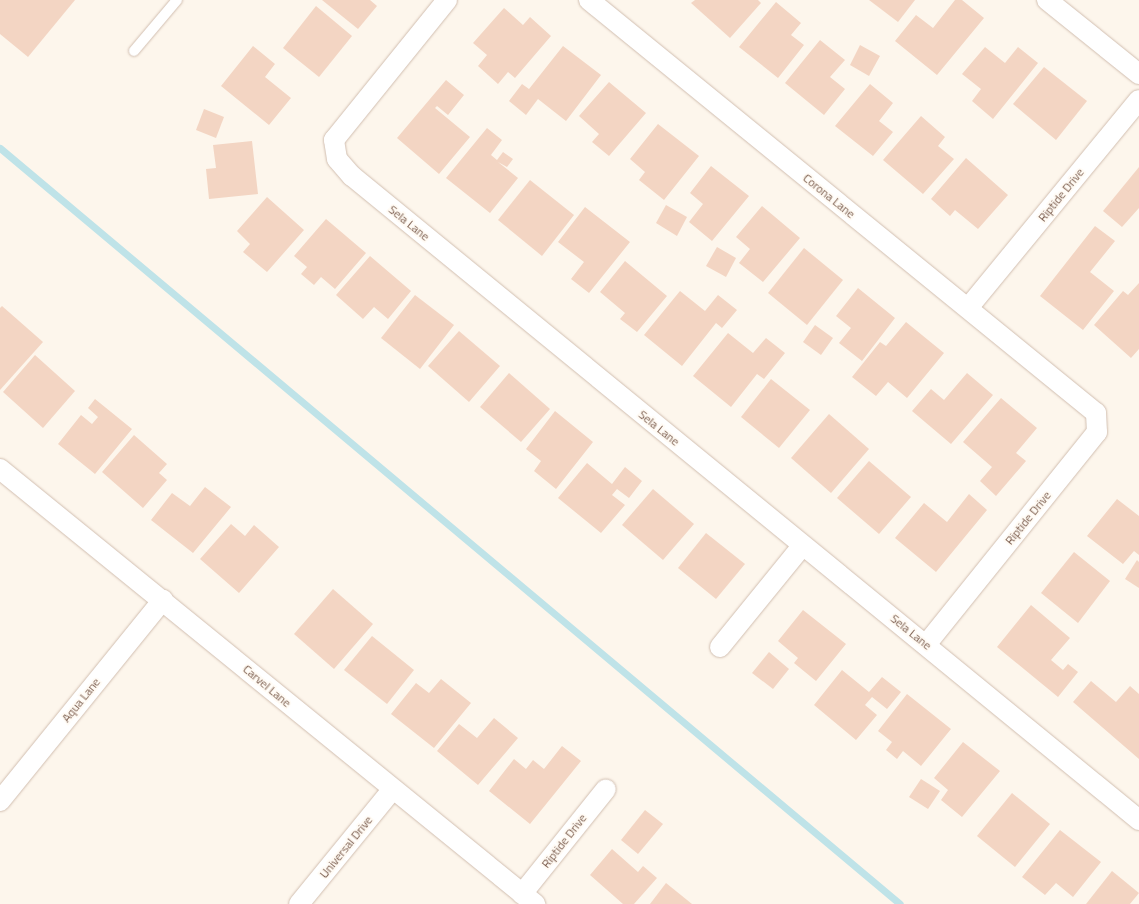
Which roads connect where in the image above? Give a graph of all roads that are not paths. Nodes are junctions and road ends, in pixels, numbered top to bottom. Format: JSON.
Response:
{"nodes":[{"id":1,"x":177,"y":0,"type":"edge"},
{"id":2,"x":447,"y":0,"type":"edge"},
{"id":3,"x":589,"y":0,"type":"edge"},
{"id":4,"x":1047,"y":0,"type":"edge"},
{"id":5,"x":134,"y":52,"type":"dead end"},
{"id":6,"x":1139,"y":74,"type":"edge"},
{"id":7,"x":1139,"y":100,"type":"edge"},
{"id":8,"x":968,"y":308,"type":"junction"},
{"id":9,"x":1070,"y":392,"type":"joint"},
{"id":10,"x":0,"y":469,"type":"edge"},
{"id":11,"x":802,"y":546,"type":"junction"},
{"id":12,"x":163,"y":600,"type":"junction"},
{"id":13,"x":926,"y":645,"type":"junction"},
{"id":14,"x":720,"y":647,"type":"dead end"},
{"id":15,"x":606,"y":789,"type":"dead end"},
{"id":16,"x":392,"y":790,"type":"junction"},
{"id":17,"x":0,"y":801,"type":"edge"},
{"id":18,"x":1139,"y":820,"type":"edge"},
{"id":19,"x":528,"y":899,"type":"edge"},
{"id":20,"x":299,"y":904,"type":"edge"}],
"edges":[{"from":1,"to":5,"type":"lane"},
{"from":2,"to":11,"type":"street","name":"Sela Lane"},
{"from":3,"to":8,"type":"street","name":"Corona Lane"},
{"from":4,"to":6,"type":"street"},
{"from":7,"to":8,"type":"street","name":"Riptide Drive"},
{"from":8,"to":9,"type":"street","name":"Corona Lane"},
{"from":9,"to":13,"type":"street","name":"Riptide Drive"},
{"from":10,"to":12,"type":"street","name":"Carvel Lane"},
{"from":11,"to":13,"type":"street","name":"Sela Lane"},
{"from":11,"to":14,"type":"street"},
{"from":12,"to":16,"type":"street","name":"Carvel Lane"},
{"from":12,"to":17,"type":"street","name":"Aqua Lane"},
{"from":13,"to":18,"type":"street","name":"Sela Lane"},
{"from":15,"to":19,"type":"street","name":"Riptide Drive"},
{"from":16,"to":19,"type":"street","name":"Carvel Lane"},
{"from":16,"to":20,"type":"street","name":"Universal Drive"}]}
